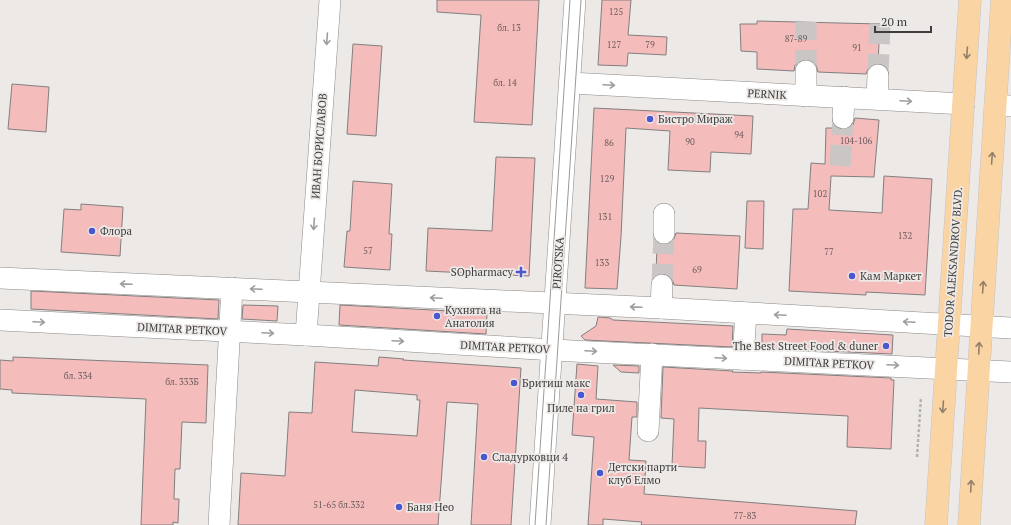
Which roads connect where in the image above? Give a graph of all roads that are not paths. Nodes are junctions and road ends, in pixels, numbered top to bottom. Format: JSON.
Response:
{"nodes":[{"id":1,"x":330,"y":0,"type":"edge"},
{"id":2,"x":575,"y":0,"type":"edge"},
{"id":3,"x":970,"y":0,"type":"edge"},
{"id":4,"x":1002,"y":0,"type":"edge"},
{"id":5,"x":806,"y":71,"type":"tunnel mouth"},
{"id":6,"x":878,"y":75,"type":"tunnel mouth"},
{"id":7,"x":570,"y":84,"type":"junction"},
{"id":8,"x":806,"y":96,"type":"junction"},
{"id":9,"x":877,"y":99,"type":"junction"},
{"id":10,"x":964,"y":104,"type":"junction"},
{"id":11,"x":1003,"y":105,"type":"edge"},
{"id":12,"x":0,"y":278,"type":"edge"},
{"id":13,"x":662,"y":285,"type":"tunnel mouth"},
{"id":14,"x":232,"y":288,"type":"junction"},
{"id":15,"x":309,"y":292,"type":"junction"},
{"id":16,"x":555,"y":304,"type":"junction"},
{"id":17,"x":661,"y":308,"type":"junction"},
{"id":18,"x":746,"y":313,"type":"junction"},
{"id":19,"x":0,"y":320,"type":"edge"},
{"id":20,"x":948,"y":324,"type":"junction"},
{"id":21,"x":981,"y":326,"type":"junction"},
{"id":22,"x":1011,"y":328,"type":"edge"},
{"id":23,"x":230,"y":332,"type":"junction"},
{"id":24,"x":306,"y":335,"type":"junction"},
{"id":25,"x":552,"y":350,"type":"junction"},
{"id":26,"x":652,"y":354,"type":"junction"},
{"id":27,"x":743,"y":359,"type":"junction"},
{"id":28,"x":946,"y":368,"type":"junction"},
{"id":29,"x":978,"y":370,"type":"junction"},
{"id":30,"x":1011,"y":372,"type":"edge"},
{"id":31,"x":648,"y":431,"type":"dead end"},
{"id":32,"x":219,"y":525,"type":"edge"},
{"id":33,"x":540,"y":525,"type":"edge"},
{"id":34,"x":936,"y":525,"type":"edge"},
{"id":35,"x":969,"y":525,"type":"edge"}],
"edges":[{"from":1,"to":15,"type":"street","name":"ИВАН БОРИСЛАВОВ","one_way":true},
{"from":2,"to":7,"type":"street","name":"PIROTSKA"},
{"from":3,"to":10,"type":"main road","name":"TODOR ALEKSANDROV BLVD.","one_way":true},
{"from":4,"to":11,"type":"main road"},
{"from":5,"to":8,"type":"street"},
{"from":6,"to":9,"type":"street"},
{"from":7,"to":8,"type":"street","name":"PERNIK","one_way":true},
{"from":7,"to":16,"type":"street","name":"PIROTSKA"},
{"from":8,"to":9,"type":"street","name":"PERNIK"},
{"from":9,"to":10,"type":"street","name":"PERNIK","one_way":true},
{"from":10,"to":20,"type":"main road","name":"TODOR ALEKSANDROV BLVD."},
{"from":21,"to":11,"type":"main road","one_way":true},
{"from":14,"to":12,"type":"street","one_way":true},
{"from":13,"to":17,"type":"street"},
{"from":15,"to":14,"type":"street","one_way":true},
{"from":14,"to":23,"type":"street"},
{"from":16,"to":15,"type":"street","one_way":true},
{"from":15,"to":24,"type":"street","name":"ИВАН БОРИСЛАВОВ"},
{"from":17,"to":16,"type":"street","one_way":true},
{"from":16,"to":25,"type":"street","name":"PIROTSKA"},
{"from":17,"to":18,"type":"street"},
{"from":20,"to":18,"type":"street","one_way":true},
{"from":18,"to":27,"type":"street"},
{"from":19,"to":23,"type":"street","name":"DIMITAR PETKOV","one_way":true},
{"from":20,"to":21,"type":"street"},
{"from":20,"to":28,"type":"main road","name":"TODOR ALEKSANDROV BLVD."},
{"from":21,"to":22,"type":"street"},
{"from":29,"to":21,"type":"main road","one_way":true},
{"from":23,"to":24,"type":"street","name":"DIMITAR PETKOV","one_way":true},
{"from":23,"to":32,"type":"street"},
{"from":24,"to":25,"type":"street","name":"DIMITAR PETKOV","one_way":true},
{"from":25,"to":26,"type":"street","name":"DIMITAR PETKOV","one_way":true},
{"from":25,"to":33,"type":"street","name":"PIROTSKA"},
{"from":26,"to":27,"type":"street","name":"DIMITAR PETKOV","one_way":true},
{"from":26,"to":31,"type":"street"},
{"from":27,"to":28,"type":"street","name":"DIMITAR PETKOV","one_way":true},
{"from":28,"to":29,"type":"street","name":"DIMITAR PETKOV"},
{"from":28,"to":34,"type":"main road","name":"TODOR ALEKSANDROV BLVD.","one_way":true},
{"from":29,"to":30,"type":"street","name":"DIMITAR PETKOV"},
{"from":35,"to":29,"type":"main road","one_way":true}]}
